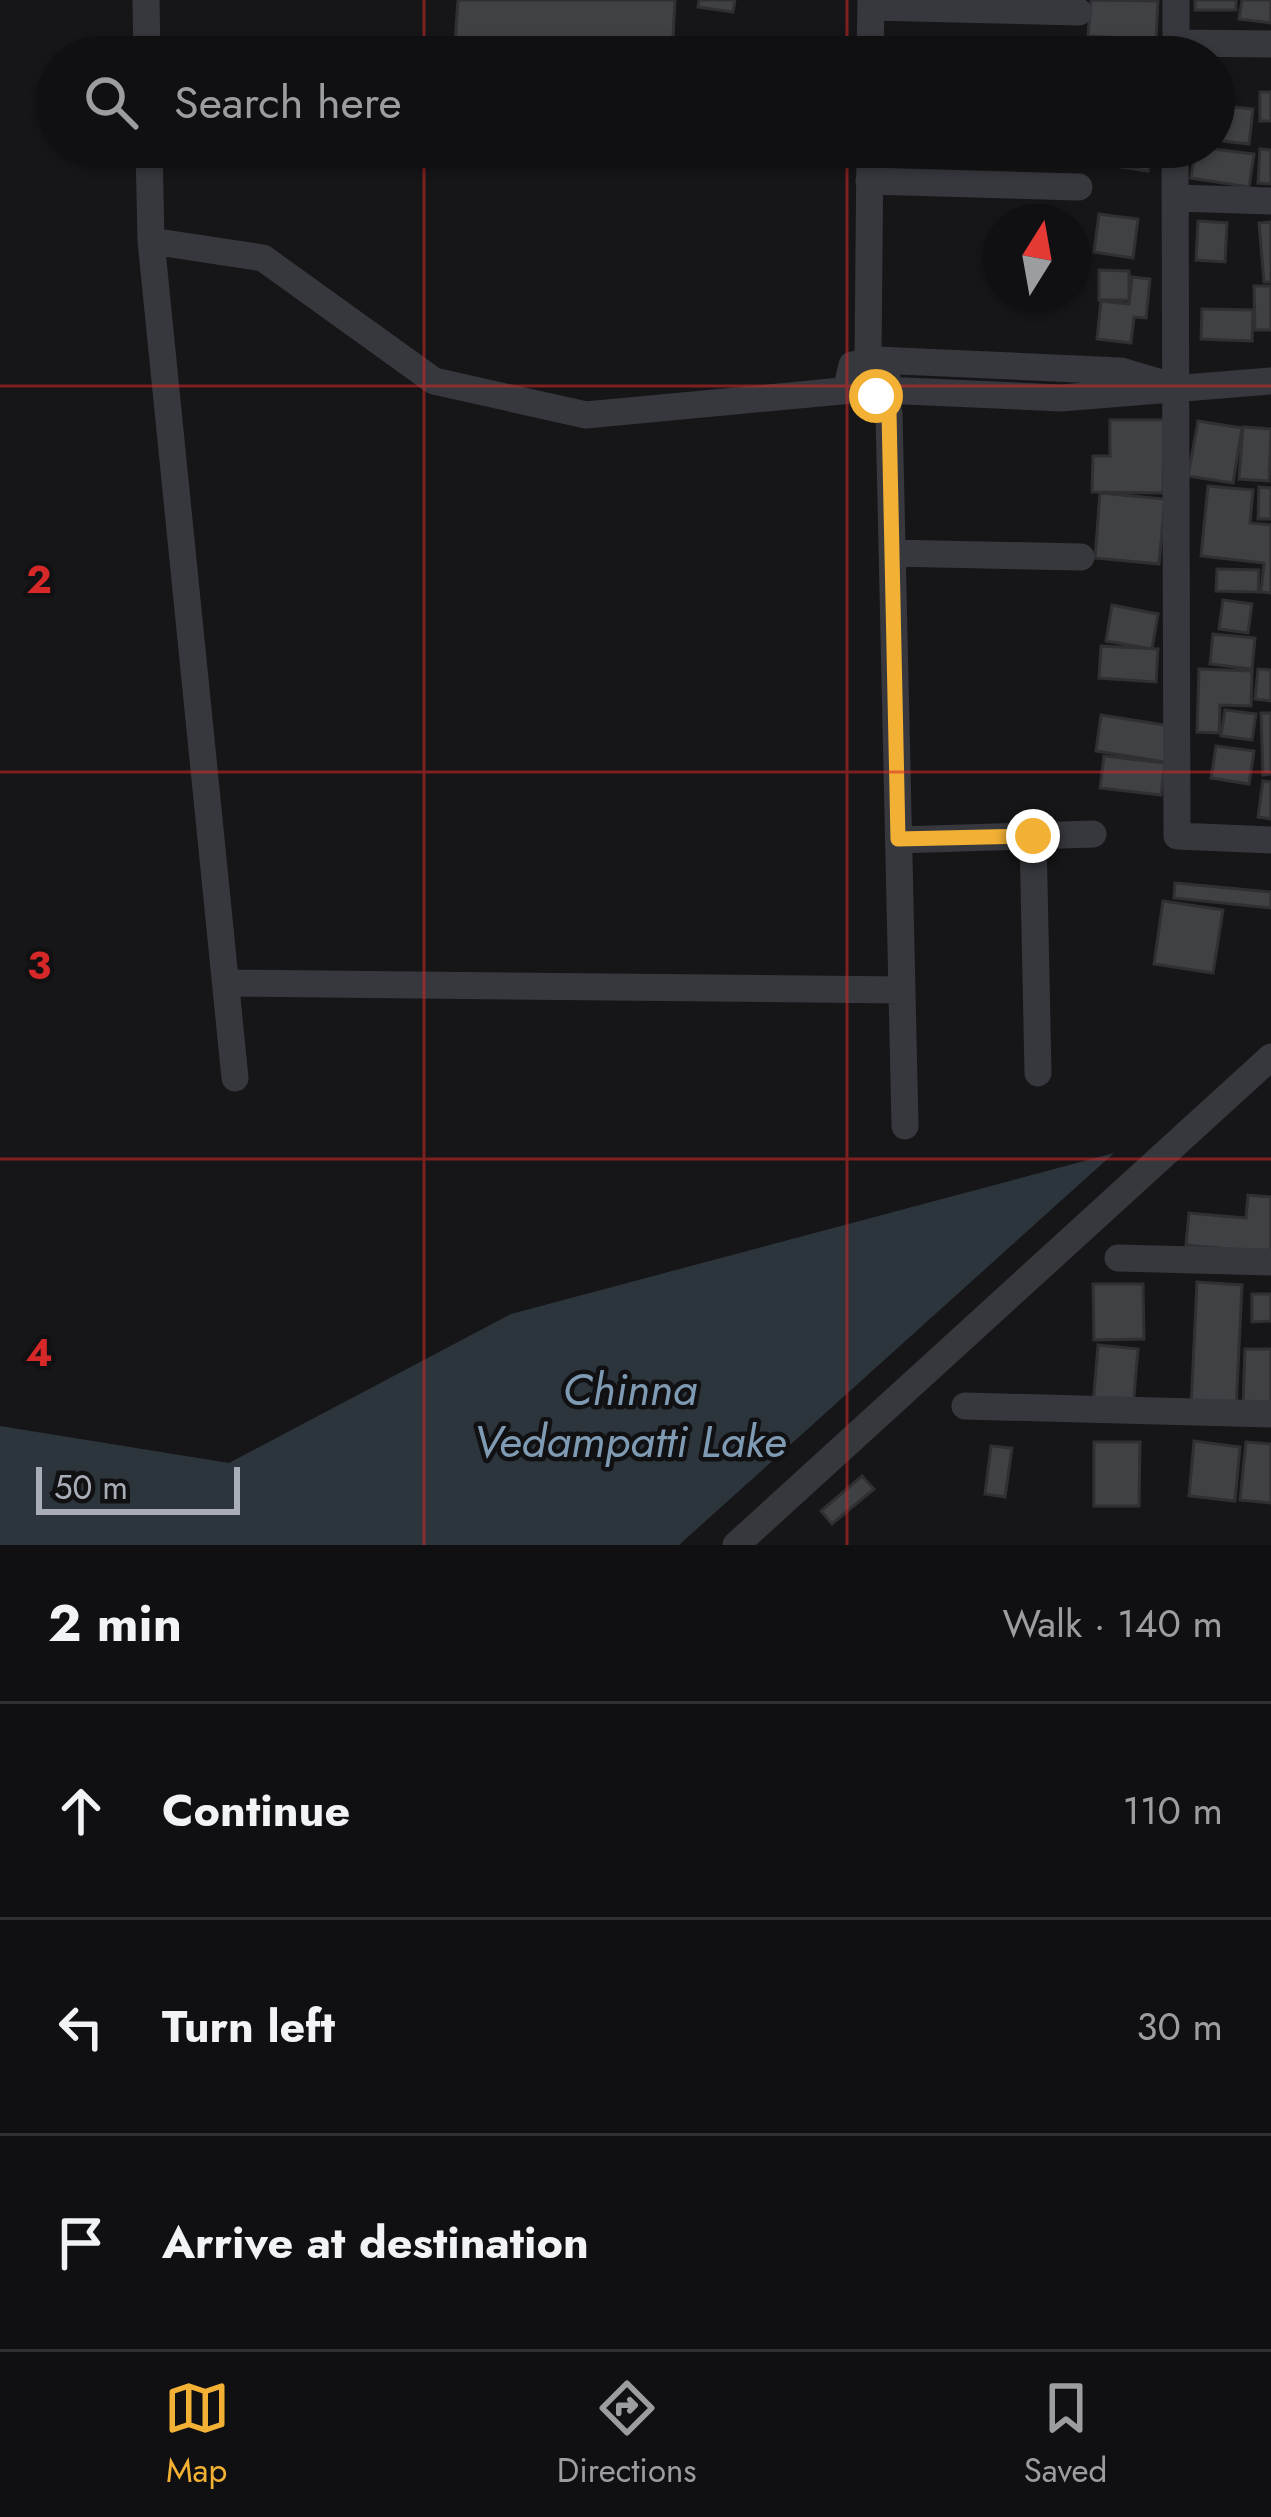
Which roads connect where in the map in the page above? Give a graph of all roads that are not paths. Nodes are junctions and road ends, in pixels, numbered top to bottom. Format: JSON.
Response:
{"nodes":[{"id":1,"x":146,"y":0,"type":"edge"},
{"id":2,"x":1176,"y":0,"type":"edge"},
{"id":3,"x":871,"y":3,"type":"edge"},
{"id":4,"x":1079,"y":13,"type":"dead end"},
{"id":5,"x":147,"y":36,"type":"edge"},
{"id":6,"x":870,"y":36,"type":"edge"},
{"id":7,"x":1176,"y":36,"type":"edge"},
{"id":8,"x":1271,"y":44,"type":"edge"},
{"id":9,"x":1235,"y":46,"type":"edge"},
{"id":10,"x":149,"y":168,"type":"edge"},
{"id":11,"x":869,"y":168,"type":"edge"},
{"id":12,"x":1175,"y":168,"type":"edge"},
{"id":13,"x":869,"y":181,"type":"junction"},
{"id":14,"x":1078,"y":187,"type":"dead end"},
{"id":15,"x":1174,"y":198,"type":"junction"},
{"id":16,"x":1271,"y":201,"type":"edge"},
{"id":17,"x":151,"y":241,"type":"junction"},
{"id":18,"x":872,"y":359,"type":"junction"},
{"id":19,"x":1271,"y":382,"type":"edge"},
{"id":20,"x":1178,"y":388,"type":"junction"},
{"id":21,"x":870,"y":392,"type":"junction"},
{"id":22,"x":892,"y":553,"type":"junction"},
{"id":23,"x":1081,"y":557,"type":"dead end"},
{"id":24,"x":1093,"y":834,"type":"dead end"},
{"id":25,"x":1033,"y":836,"type":"junction"},
{"id":26,"x":898,"y":839,"type":"junction"},
{"id":27,"x":1271,"y":840,"type":"edge"},
{"id":28,"x":226,"y":983,"type":"junction"},
{"id":29,"x":902,"y":990,"type":"junction"},
{"id":30,"x":1271,"y":1057,"type":"edge"},
{"id":31,"x":1038,"y":1073,"type":"dead end"},
{"id":32,"x":235,"y":1078,"type":"dead end"},
{"id":33,"x":905,"y":1126,"type":"dead end"},
{"id":34,"x":1118,"y":1258,"type":"dead end"},
{"id":35,"x":1271,"y":1262,"type":"edge"},
{"id":36,"x":965,"y":1406,"type":"dead end"},
{"id":37,"x":1271,"y":1414,"type":"edge"},
{"id":38,"x":736,"y":1545,"type":"edge"}],
"edges":[{"from":1,"to":5,"type":"street"},
{"from":2,"to":7,"type":"street"},
{"from":3,"to":4,"type":"street"},
{"from":3,"to":6,"type":"street"},
{"from":8,"to":9,"type":"street"},
{"from":10,"to":17,"type":"street"},
{"from":11,"to":13,"type":"street"},
{"from":12,"to":15,"type":"street"},
{"from":13,"to":14,"type":"street"},
{"from":13,"to":18,"type":"street"},
{"from":15,"to":16,"type":"street"},
{"from":15,"to":20,"type":"street"},
{"from":17,"to":21,"type":"street"},
{"from":17,"to":28,"type":"street"},
{"from":18,"to":20,"type":"street"},
{"from":18,"to":21,"type":"street"},
{"from":19,"to":20,"type":"street"},
{"from":20,"to":21,"type":"street"},
{"from":20,"to":27,"type":"street"},
{"from":21,"to":22,"type":"street"},
{"from":22,"to":23,"type":"street"},
{"from":22,"to":26,"type":"street"},
{"from":24,"to":25,"type":"street"},
{"from":25,"to":26,"type":"street"},
{"from":25,"to":31,"type":"street"},
{"from":26,"to":29,"type":"street"},
{"from":28,"to":29,"type":"street"},
{"from":28,"to":32,"type":"street"},
{"from":29,"to":33,"type":"street"},
{"from":30,"to":38,"type":"street"},
{"from":34,"to":35,"type":"street"},
{"from":36,"to":37,"type":"street"}]}
